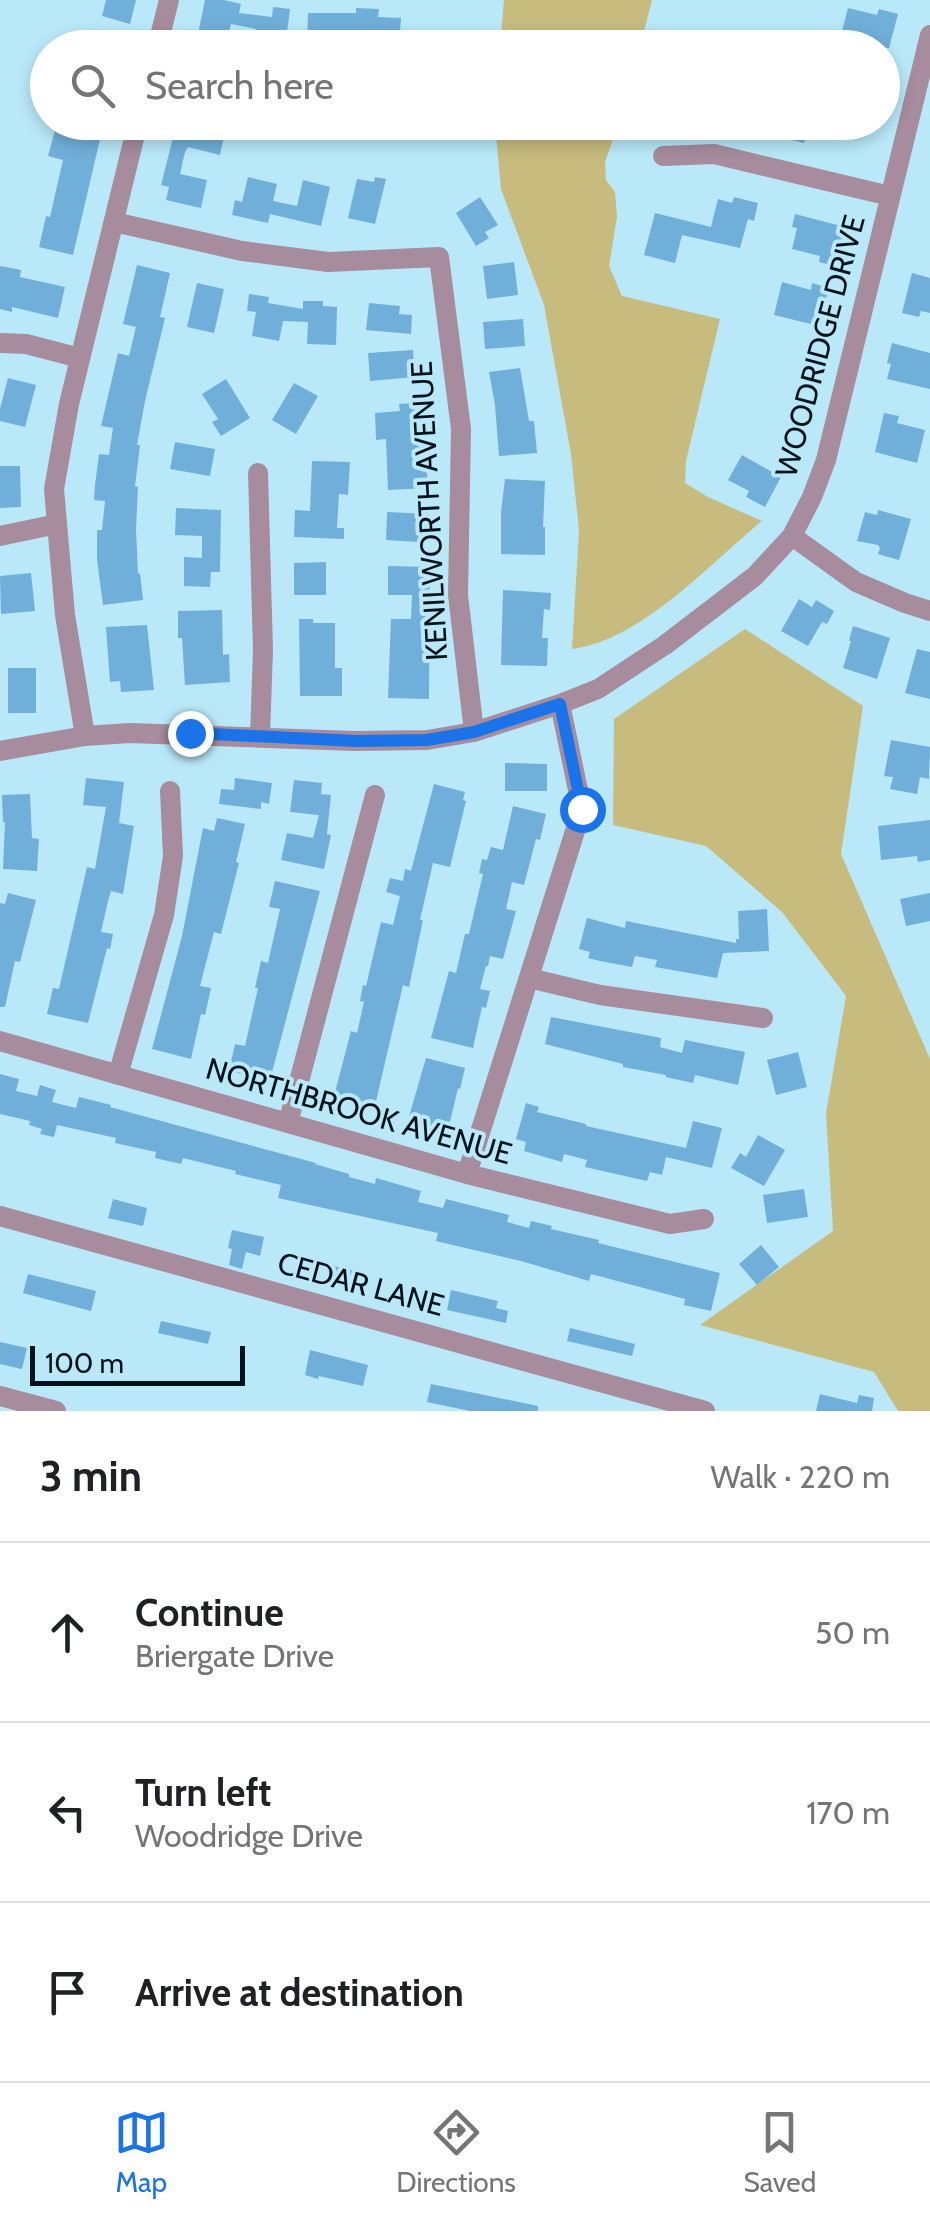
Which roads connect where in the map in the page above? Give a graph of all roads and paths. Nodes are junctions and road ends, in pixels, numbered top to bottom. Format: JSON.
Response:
{"nodes":[{"id":1,"x":169,"y":0,"type":"edge"},
{"id":2,"x":162,"y":30,"type":"edge"},
{"id":3,"x":930,"y":35,"type":"edge"},
{"id":4,"x":134,"y":140,"type":"edge"},
{"id":5,"x":664,"y":156,"type":"dead end"},
{"id":6,"x":890,"y":196,"type":"junction"},
{"id":7,"x":114,"y":222,"type":"junction"},
{"id":8,"x":0,"y":343,"type":"edge"},
{"id":9,"x":80,"y":358,"type":"junction"},
{"id":10,"x":258,"y":473,"type":"dead end"},
{"id":11,"x":57,"y":524,"type":"junction"},
{"id":12,"x":0,"y":536,"type":"edge"},
{"id":13,"x":792,"y":536,"type":"junction"},
{"id":14,"x":930,"y":611,"type":"edge"},
{"id":15,"x":560,"y":704,"type":"junction"},
{"id":16,"x":474,"y":732,"type":"junction"},
{"id":17,"x":85,"y":736,"type":"junction"},
{"id":18,"x":260,"y":736,"type":"junction"},
{"id":19,"x":0,"y":751,"type":"edge"},
{"id":20,"x":170,"y":791,"type":"dead end"},
{"id":21,"x":374,"y":795,"type":"dead end"},
{"id":22,"x":529,"y":978,"type":"junction"},
{"id":23,"x":763,"y":1018,"type":"dead end"},
{"id":24,"x":0,"y":1041,"type":"edge"},
{"id":25,"x":118,"y":1075,"type":"junction"},
{"id":26,"x":288,"y":1124,"type":"junction"},
{"id":27,"x":467,"y":1174,"type":"junction"},
{"id":28,"x":0,"y":1216,"type":"edge"},
{"id":29,"x":704,"y":1219,"type":"dead end"},
{"id":30,"x":0,"y":1396,"type":"edge"},
{"id":31,"x":56,"y":1411,"type":"edge"},
{"id":32,"x":705,"y":1411,"type":"edge"}],
"edges":[{"from":1,"to":2,"type":"street"},
{"from":3,"to":6,"type":"street","name":"WOODRIDGE DRIVE"},
{"from":4,"to":7,"type":"street"},
{"from":5,"to":6,"type":"street"},
{"from":6,"to":13,"type":"street","name":"WOODRIDGE DRIVE"},
{"from":7,"to":9,"type":"street"},
{"from":7,"to":16,"type":"street","name":"KENILWORTH AVENUE"},
{"from":8,"to":9,"type":"street"},
{"from":9,"to":11,"type":"street"},
{"from":10,"to":18,"type":"street"},
{"from":11,"to":12,"type":"street"},
{"from":11,"to":17,"type":"street"},
{"from":13,"to":14,"type":"street"},
{"from":13,"to":15,"type":"street","name":"WOODRIDGE DRIVE"},
{"from":15,"to":16,"type":"street","name":"WOODRIDGE DRIVE"},
{"from":15,"to":22,"type":"street"},
{"from":16,"to":18,"type":"street","name":"WOODRIDGE DRIVE"},
{"from":17,"to":18,"type":"street","name":"WOODRIDGE DRIVE"},
{"from":17,"to":19,"type":"street","name":"WOODRIDGE DRIVE"},
{"from":20,"to":25,"type":"street"},
{"from":21,"to":26,"type":"street"},
{"from":22,"to":23,"type":"street"},
{"from":22,"to":27,"type":"street"},
{"from":24,"to":25,"type":"street","name":"NORTHBROOK AVENUE"},
{"from":25,"to":26,"type":"street","name":"NORTHBROOK AVENUE"},
{"from":26,"to":27,"type":"street","name":"NORTHBROOK AVENUE"},
{"from":27,"to":29,"type":"street","name":"NORTHBROOK AVENUE"},
{"from":28,"to":32,"type":"street","name":"CEDAR LANE"},
{"from":30,"to":31,"type":"street"}]}
